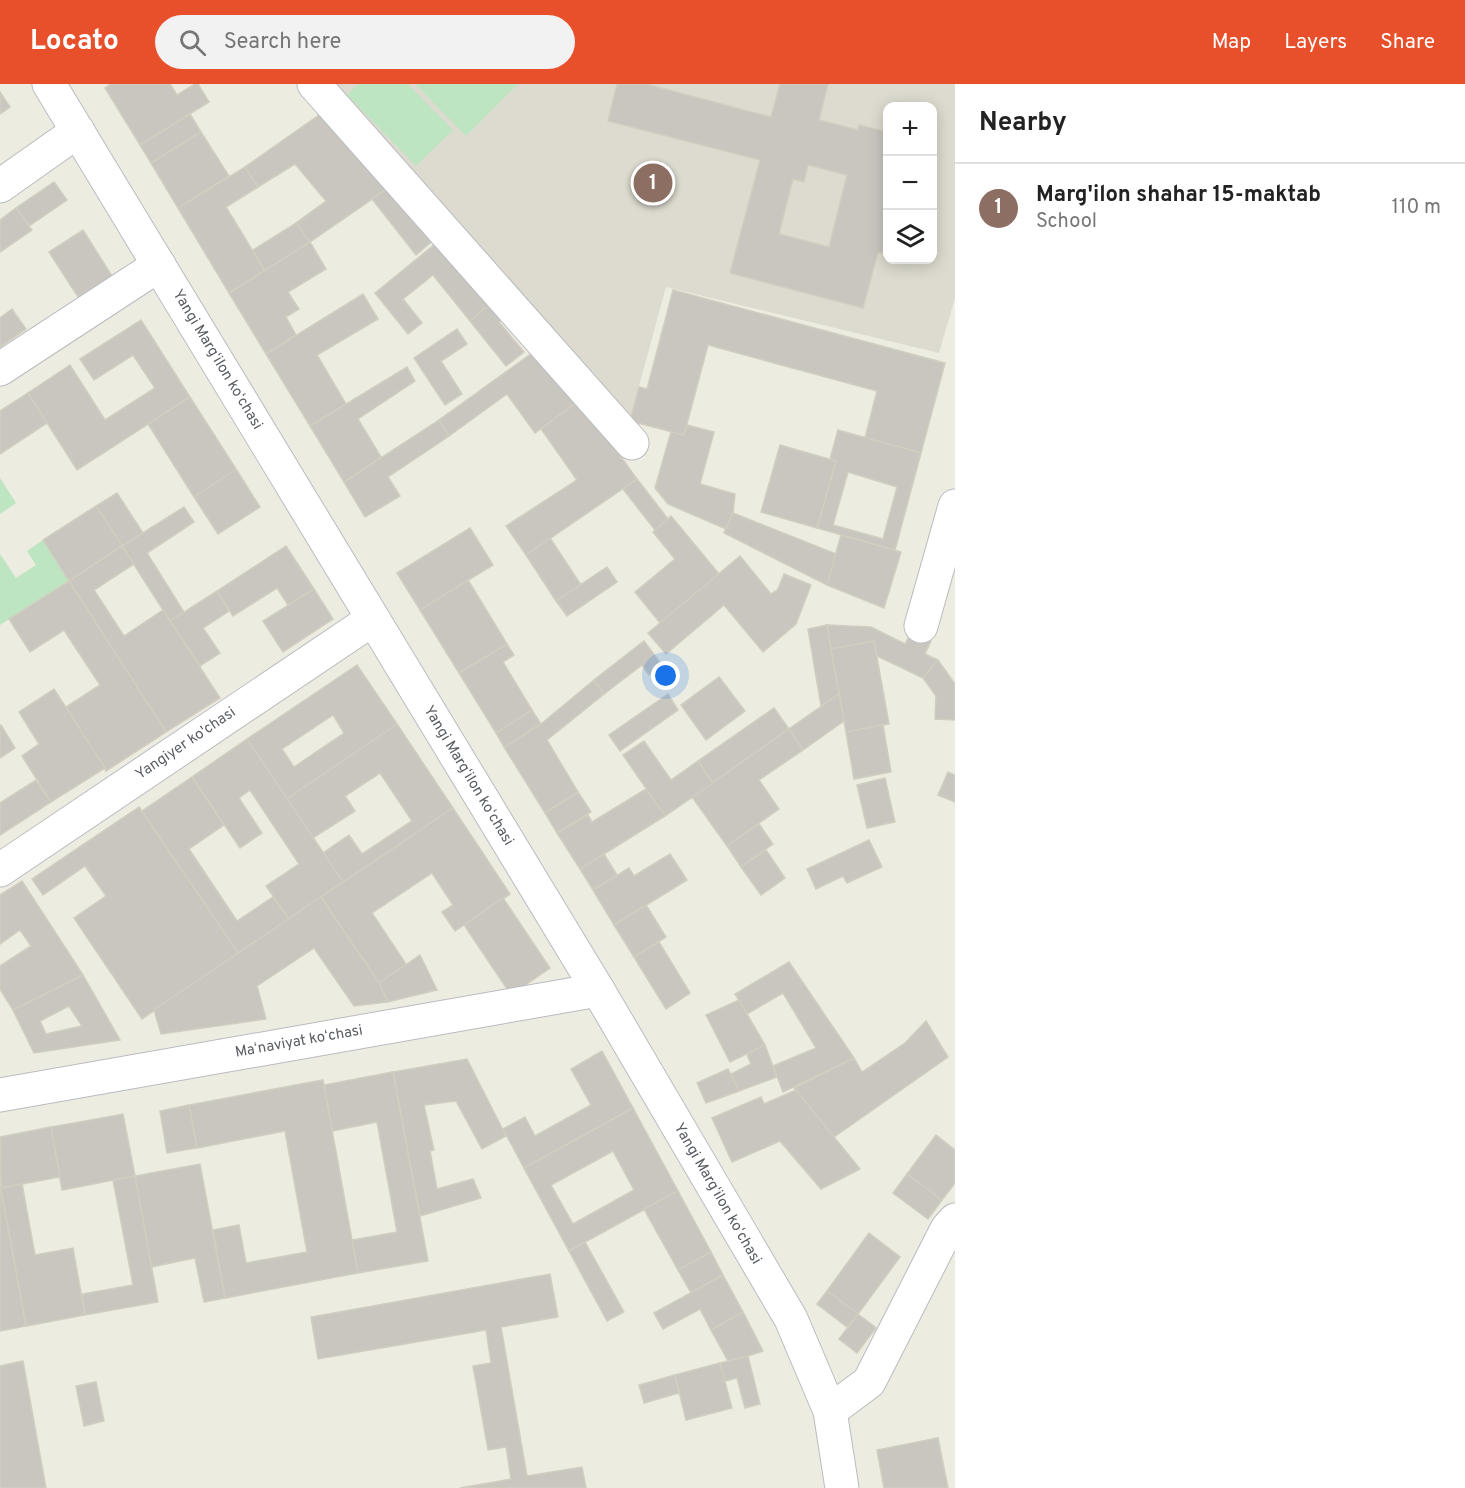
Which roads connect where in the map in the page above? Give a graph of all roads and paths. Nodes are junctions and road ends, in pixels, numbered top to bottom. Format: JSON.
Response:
{"nodes":[{"id":1,"x":49,"y":84,"type":"edge"},
{"id":2,"x":314,"y":84,"type":"edge"},
{"id":3,"x":78,"y":131,"type":"junction"},
{"id":4,"x":0,"y":186,"type":"edge"},
{"id":5,"x":159,"y":265,"type":"junction"},
{"id":6,"x":0,"y":369,"type":"edge"},
{"id":7,"x":632,"y":443,"type":"dead end"},
{"id":8,"x":955,"y":506,"type":"edge"},
{"id":9,"x":373,"y":619,"type":"junction"},
{"id":10,"x":921,"y":626,"type":"dead end"},
{"id":11,"x":0,"y":870,"type":"edge"},
{"id":12,"x":598,"y":990,"type":"junction"},
{"id":13,"x":0,"y":1095,"type":"edge"},
{"id":14,"x":955,"y":1220,"type":"edge"},
{"id":15,"x":830,"y":1411,"type":"junction"},
{"id":16,"x":842,"y":1488,"type":"edge"}],
"edges":[{"from":1,"to":3,"type":"street","name":"Yangi Margʻilon koʻchasi"},
{"from":2,"to":7,"type":"street"},
{"from":3,"to":4,"type":"street"},
{"from":3,"to":5,"type":"street","name":"Yangi Margʻilon koʻchasi"},
{"from":5,"to":6,"type":"street"},
{"from":5,"to":9,"type":"street","name":"Yangi Margʻilon koʻchasi"},
{"from":8,"to":10,"type":"street"},
{"from":9,"to":11,"type":"street","name":"Yangiyer ko'chasi"},
{"from":9,"to":12,"type":"street","name":"Yangi Margʻilon koʻchasi"},
{"from":12,"to":13,"type":"street","name":"Maʻnaviyat koʻchasi"},
{"from":12,"to":15,"type":"street","name":"Yangi Margʻilon koʻchasi"},
{"from":14,"to":15,"type":"street"},
{"from":15,"to":16,"type":"street","name":"Yangi Margʻilon koʻchasi"}]}
